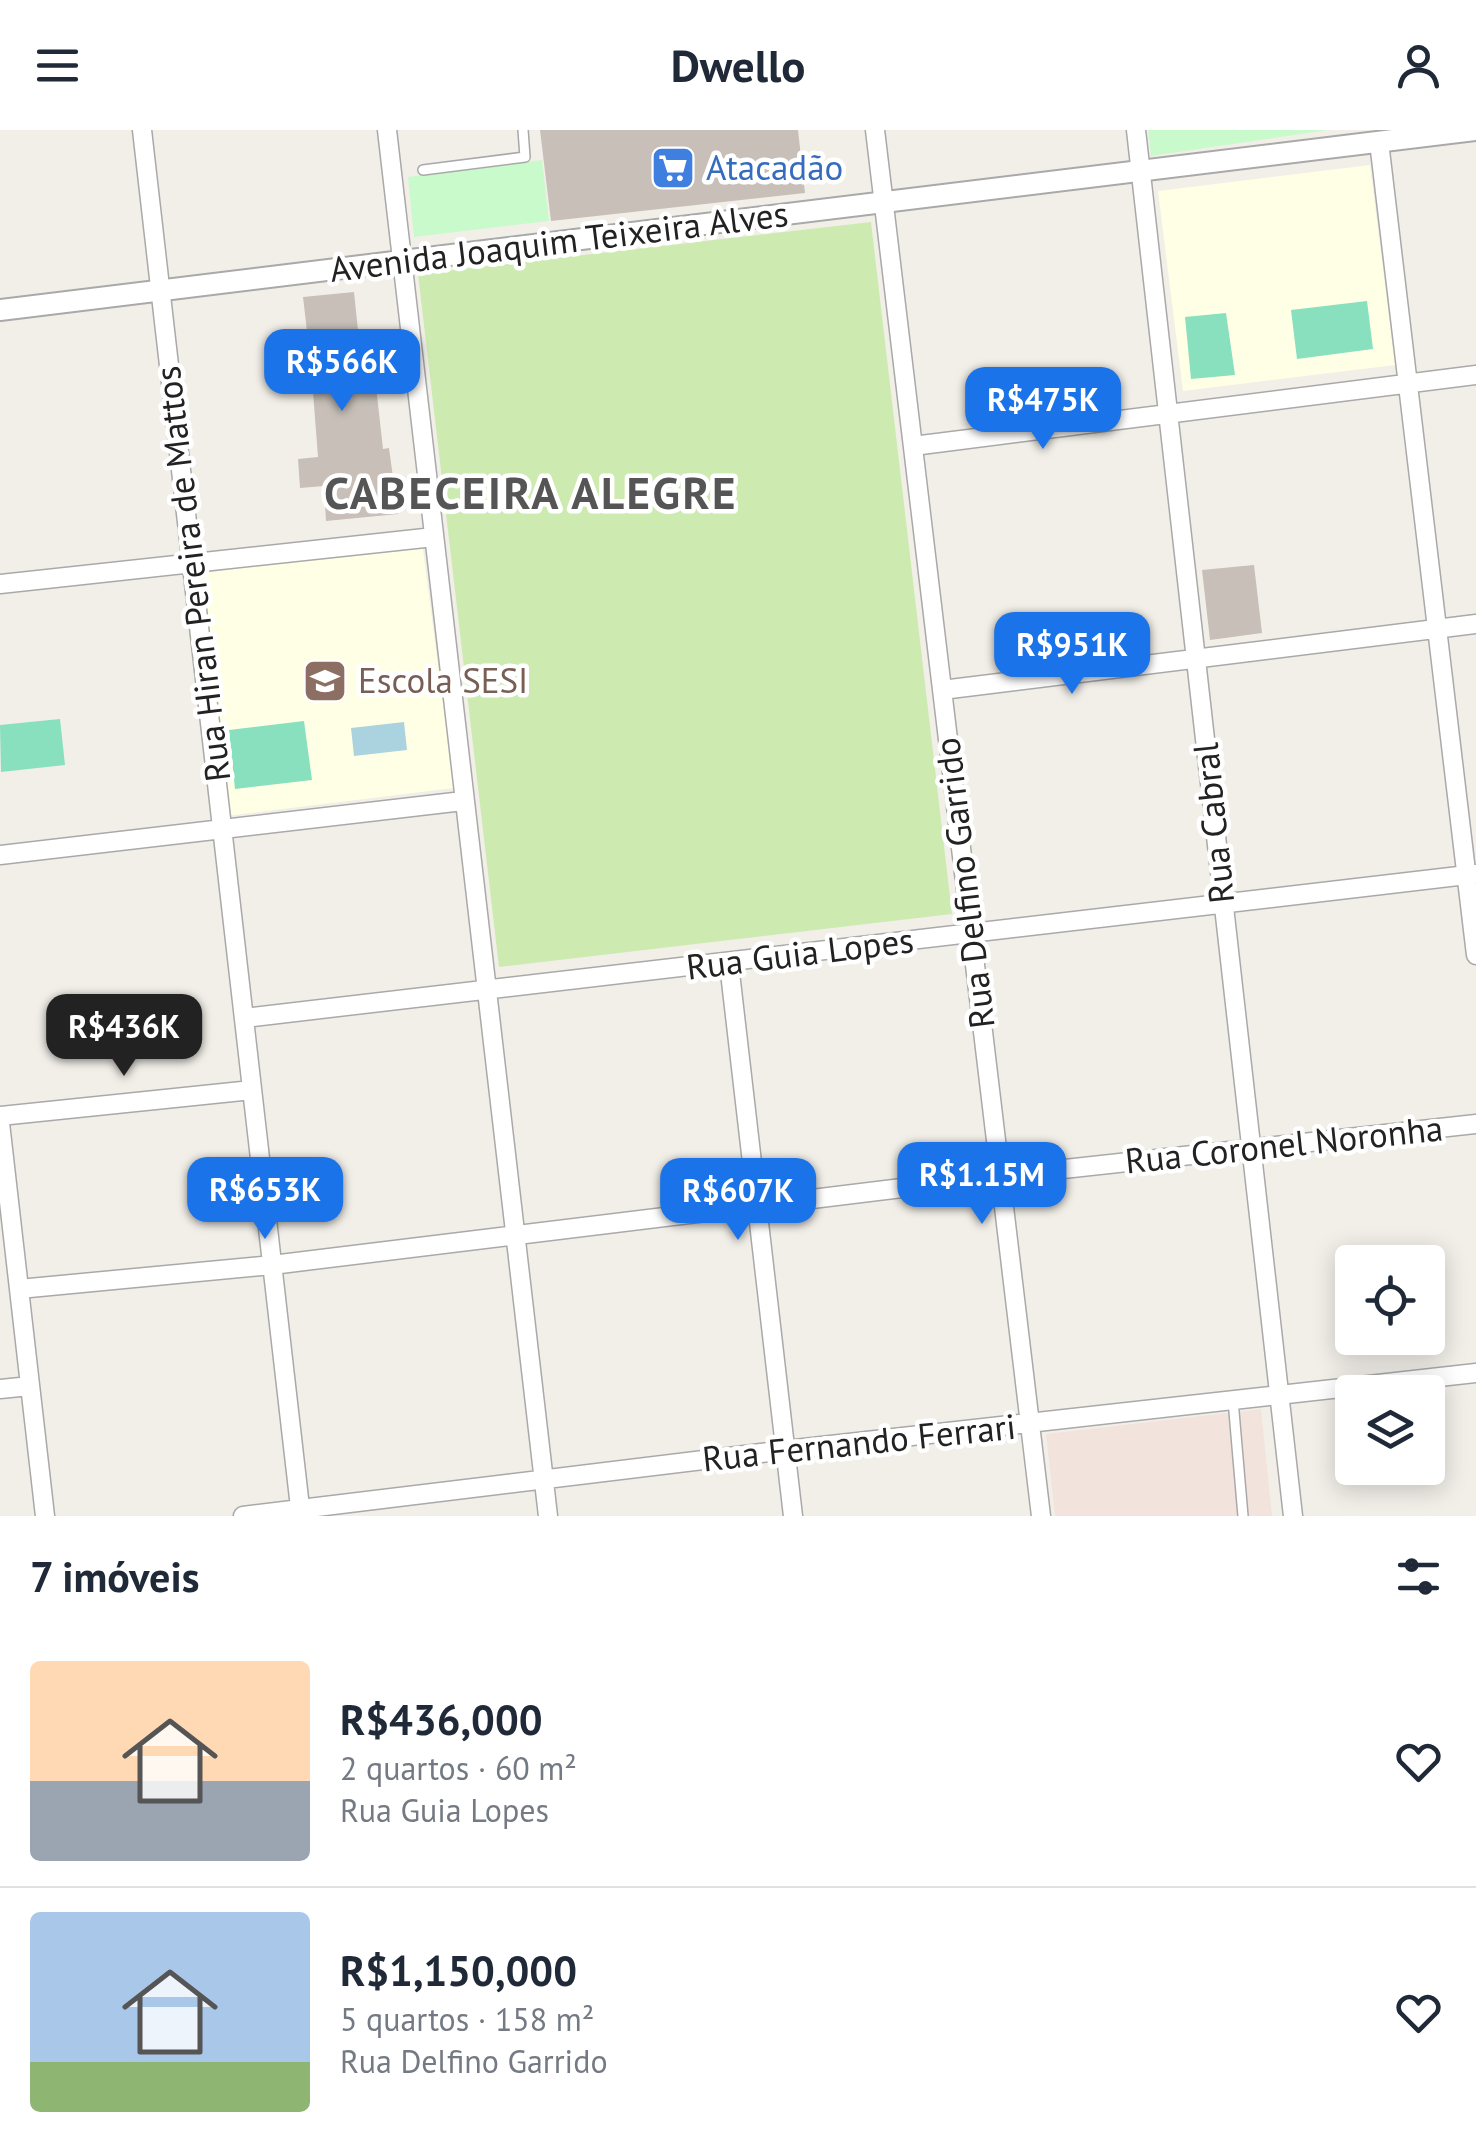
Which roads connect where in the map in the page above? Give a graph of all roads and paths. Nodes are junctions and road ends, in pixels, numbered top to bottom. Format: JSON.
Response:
{"nodes":[{"id":1,"x":142,"y":130,"type":"edge"},
{"id":2,"x":387,"y":130,"type":"edge"},
{"id":3,"x":522,"y":130,"type":"edge"},
{"id":4,"x":875,"y":130,"type":"edge"},
{"id":5,"x":1136,"y":130,"type":"edge"},
{"id":6,"x":1475,"y":130,"type":"edge"},
{"id":7,"x":1379,"y":142,"type":"junction"},
{"id":8,"x":424,"y":170,"type":"dead end"},
{"id":9,"x":1140,"y":171,"type":"junction"},
{"id":10,"x":883,"y":202,"type":"junction"},
{"id":11,"x":402,"y":261,"type":"junction"},
{"id":12,"x":160,"y":290,"type":"junction"},
{"id":13,"x":0,"y":310,"type":"edge"},
{"id":14,"x":1476,"y":375,"type":"edge"},
{"id":15,"x":1408,"y":384,"type":"junction"},
{"id":16,"x":1168,"y":412,"type":"junction"},
{"id":17,"x":913,"y":446,"type":"junction"},
{"id":18,"x":434,"y":536,"type":"junction"},
{"id":19,"x":192,"y":563,"type":"junction"},
{"id":20,"x":0,"y":584,"type":"edge"},
{"id":21,"x":1476,"y":624,"type":"edge"},
{"id":22,"x":1437,"y":629,"type":"junction"},
{"id":23,"x":1196,"y":657,"type":"junction"},
{"id":24,"x":942,"y":690,"type":"junction"},
{"id":25,"x":463,"y":801,"type":"junction"},
{"id":26,"x":222,"y":829,"type":"junction"},
{"id":27,"x":0,"y":856,"type":"edge"},
{"id":28,"x":1471,"y":874,"type":"edge"},
{"id":29,"x":1224,"y":902,"type":"junction"},
{"id":30,"x":971,"y":932,"type":"junction"},
{"id":31,"x":1476,"y":955,"type":"edge"},
{"id":32,"x":729,"y":964,"type":"junction"},
{"id":33,"x":486,"y":990,"type":"junction"},
{"id":34,"x":244,"y":1018,"type":"junction"},
{"id":35,"x":252,"y":1090,"type":"junction"},
{"id":36,"x":0,"y":1116,"type":"edge"},
{"id":37,"x":0,"y":1123,"type":"edge"},
{"id":38,"x":1476,"y":1124,"type":"edge"},
{"id":39,"x":1251,"y":1149,"type":"junction"},
{"id":40,"x":1000,"y":1176,"type":"junction"},
{"id":41,"x":758,"y":1207,"type":"junction"},
{"id":42,"x":514,"y":1237,"type":"junction"},
{"id":43,"x":272,"y":1265,"type":"junction"},
{"id":44,"x":19,"y":1290,"type":"junction"},
{"id":45,"x":1476,"y":1373,"type":"edge"},
{"id":46,"x":30,"y":1386,"type":"junction"},
{"id":47,"x":0,"y":1389,"type":"edge"},
{"id":48,"x":1280,"y":1395,"type":"junction"},
{"id":49,"x":1233,"y":1400,"type":"junction"},
{"id":50,"x":1030,"y":1424,"type":"junction"},
{"id":51,"x":786,"y":1450,"type":"junction"},
{"id":52,"x":543,"y":1480,"type":"junction"},
{"id":53,"x":301,"y":1513,"type":"edge"},
{"id":54,"x":46,"y":1516,"type":"edge"},
{"id":55,"x":243,"y":1516,"type":"edge"},
{"id":56,"x":548,"y":1516,"type":"edge"},
{"id":57,"x":793,"y":1516,"type":"edge"},
{"id":58,"x":1041,"y":1516,"type":"edge"},
{"id":59,"x":1244,"y":1516,"type":"edge"},
{"id":60,"x":1293,"y":1516,"type":"edge"}],
"edges":[{"from":1,"to":12,"type":"street","name":"Rua Hiran Pereira de Mattos"},
{"from":2,"to":11,"type":"street"},
{"from":3,"to":8,"type":"lane"},
{"from":4,"to":10,"type":"street","name":"Rua Delfino Garrido"},
{"from":5,"to":9,"type":"street","name":"Rua Cabral"},
{"from":6,"to":7,"type":"street","name":"Avenida Joaquim Teixeira Alves"},
{"from":7,"to":9,"type":"street","name":"Avenida Joaquim Teixeira Alves"},
{"from":7,"to":15,"type":"street"},
{"from":9,"to":10,"type":"street","name":"Avenida Joaquim Teixeira Alves"},
{"from":9,"to":16,"type":"street","name":"Rua Cabral"},
{"from":10,"to":11,"type":"street","name":"Avenida Joaquim Teixeira Alves"},
{"from":10,"to":17,"type":"street","name":"Rua Delfino Garrido"},
{"from":11,"to":12,"type":"street","name":"Avenida Joaquim Teixeira Alves"},
{"from":11,"to":18,"type":"street"},
{"from":12,"to":13,"type":"street","name":"Avenida Joaquim Teixeira Alves"},
{"from":12,"to":19,"type":"street","name":"Rua Hiran Pereira de Mattos"},
{"from":14,"to":15,"type":"street"},
{"from":15,"to":16,"type":"street"},
{"from":15,"to":22,"type":"street"},
{"from":16,"to":17,"type":"street"},
{"from":16,"to":23,"type":"street","name":"Rua Cabral"},
{"from":17,"to":24,"type":"street","name":"Rua Delfino Garrido"},
{"from":18,"to":19,"type":"street"},
{"from":18,"to":25,"type":"street"},
{"from":19,"to":20,"type":"street"},
{"from":19,"to":26,"type":"street","name":"Rua Hiran Pereira de Mattos"},
{"from":21,"to":22,"type":"street"},
{"from":22,"to":23,"type":"street"},
{"from":22,"to":28,"type":"street"},
{"from":23,"to":24,"type":"street"},
{"from":23,"to":29,"type":"street","name":"Rua Cabral"},
{"from":24,"to":30,"type":"street","name":"Rua Delfino Garrido"},
{"from":25,"to":26,"type":"street"},
{"from":25,"to":33,"type":"street"},
{"from":26,"to":27,"type":"street"},
{"from":26,"to":34,"type":"street","name":"Rua Hiran Pereira de Mattos"},
{"from":28,"to":29,"type":"street","name":"Rua Guia Lopes"},
{"from":28,"to":31,"type":"street"},
{"from":29,"to":30,"type":"street","name":"Rua Guia Lopes"},
{"from":29,"to":39,"type":"street","name":"Rua Cabral"},
{"from":30,"to":32,"type":"street","name":"Rua Guia Lopes"},
{"from":30,"to":40,"type":"street","name":"Rua Delfino Garrido"},
{"from":32,"to":33,"type":"street","name":"Rua Guia Lopes"},
{"from":32,"to":41,"type":"street"},
{"from":33,"to":34,"type":"street","name":"Rua Guia Lopes"},
{"from":33,"to":42,"type":"street"},
{"from":34,"to":35,"type":"street","name":"Rua Hiran Pereira de Mattos"},
{"from":35,"to":36,"type":"street"},
{"from":35,"to":43,"type":"street","name":"Rua Hiran Pereira de Mattos"},
{"from":37,"to":44,"type":"street"},
{"from":38,"to":39,"type":"street","name":"Rua Coronel Noronha"},
{"from":39,"to":40,"type":"street","name":"Rua Coronel Noronha"},
{"from":39,"to":48,"type":"street","name":"Rua Cabral"},
{"from":40,"to":41,"type":"street","name":"Rua Coronel Noronha"},
{"from":40,"to":50,"type":"street","name":"Rua Delfino Garrido"},
{"from":41,"to":42,"type":"street","name":"Rua Coronel Noronha"},
{"from":41,"to":51,"type":"street"},
{"from":42,"to":43,"type":"street","name":"Rua Coronel Noronha"},
{"from":42,"to":52,"type":"street"},
{"from":43,"to":44,"type":"street","name":"Rua Coronel Noronha"},
{"from":43,"to":53,"type":"street","name":"Rua Hiran Pereira de Mattos"},
{"from":44,"to":46,"type":"street"},
{"from":45,"to":48,"type":"street","name":"Rua Fernando Ferrari"},
{"from":46,"to":47,"type":"street"},
{"from":46,"to":54,"type":"street"},
{"from":48,"to":49,"type":"street","name":"Rua Fernando Ferrari"},
{"from":48,"to":60,"type":"street","name":"Rua Cabral"},
{"from":49,"to":50,"type":"street","name":"Rua Fernando Ferrari"},
{"from":49,"to":59,"type":"lane"},
{"from":50,"to":51,"type":"street","name":"Rua Fernando Ferrari"},
{"from":50,"to":58,"type":"street","name":"Rua Delfino Garrido"},
{"from":51,"to":52,"type":"street","name":"Rua Fernando Ferrari"},
{"from":51,"to":57,"type":"street"},
{"from":52,"to":53,"type":"street","name":"Rua Fernando Ferrari"},
{"from":52,"to":56,"type":"street"},
{"from":53,"to":55,"type":"street","name":"Rua Fernando Ferrari"}]}
